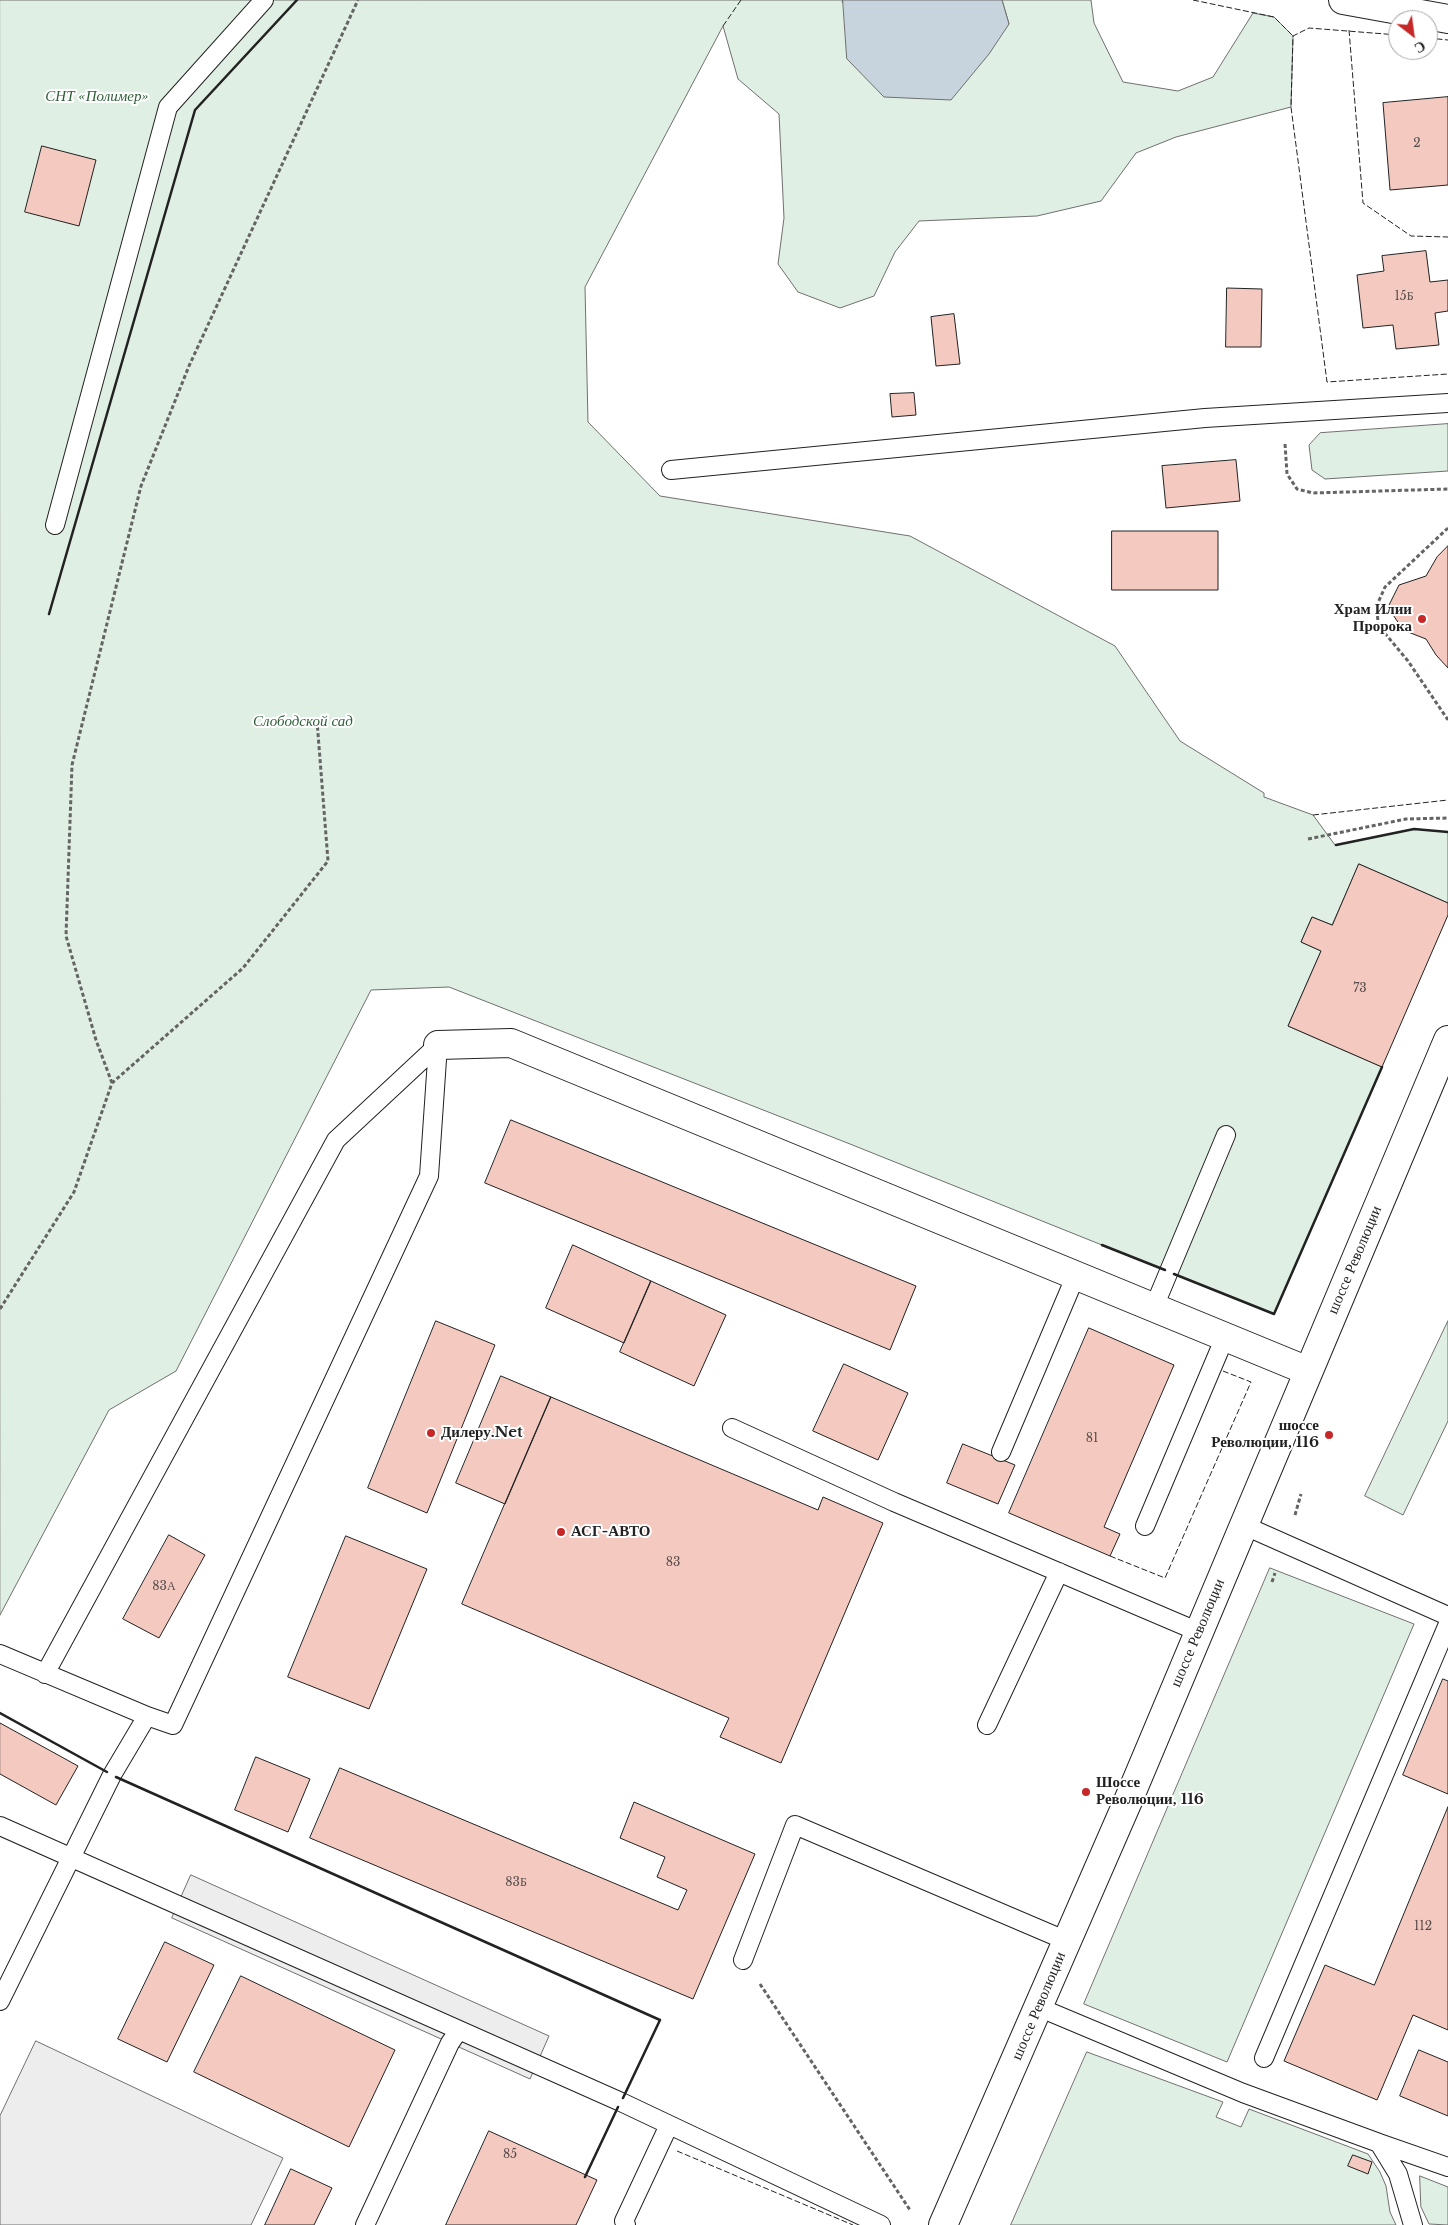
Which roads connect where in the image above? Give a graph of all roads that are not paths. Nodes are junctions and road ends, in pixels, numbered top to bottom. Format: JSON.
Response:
{"nodes":[{"id":1,"x":264,"y":0,"type":"edge"},
{"id":2,"x":1343,"y":0,"type":"edge"},
{"id":3,"x":1448,"y":19,"type":"edge"},
{"id":4,"x":1448,"y":403,"type":"edge"},
{"id":5,"x":671,"y":470,"type":"dead end"},
{"id":6,"x":56,"y":525,"type":"dead end"},
{"id":7,"x":1448,"y":1040,"type":"edge"},
{"id":8,"x":438,"y":1044,"type":"junction"},
{"id":9,"x":1226,"y":1135,"type":"dead end"},
{"id":10,"x":1076,"y":1275,"type":"junction"},
{"id":11,"x":1154,"y":1307,"type":"junction"},
{"id":12,"x":1225,"y":1336,"type":"junction"},
{"id":13,"x":1308,"y":1371,"type":"junction"},
{"id":14,"x":732,"y":1428,"type":"dead end"},
{"id":15,"x":1001,"y":1452,"type":"dead end"},
{"id":16,"x":1243,"y":1525,"type":"junction"},
{"id":17,"x":1145,"y":1526,"type":"dead end"},
{"id":18,"x":1059,"y":1572,"type":"junction"},
{"id":19,"x":1448,"y":1616,"type":"edge"},
{"id":20,"x":1448,"y":1624,"type":"edge"},
{"id":21,"x":1199,"y":1632,"type":"junction"},
{"id":22,"x":0,"y":1654,"type":"edge"},
{"id":23,"x":44,"y":1674,"type":"junction"},
{"id":24,"x":147,"y":1716,"type":"junction"},
{"id":25,"x":987,"y":1725,"type":"dead end"},
{"id":26,"x":0,"y":1826,"type":"edge"},
{"id":27,"x":71,"y":1857,"type":"junction"},
{"id":28,"x":1067,"y":1941,"type":"junction"},
{"id":29,"x":743,"y":1960,"type":"road end"},
{"id":30,"x":0,"y":2001,"type":"edge"},
{"id":31,"x":1038,"y":2007,"type":"junction"},
{"id":32,"x":459,"y":2030,"type":"junction"},
{"id":33,"x":1264,"y":2058,"type":"dead end"},
{"id":34,"x":669,"y":2125,"type":"junction"},
{"id":35,"x":1379,"y":2143,"type":"junction"},
{"id":36,"x":1448,"y":2168,"type":"edge"},
{"id":37,"x":365,"y":2225,"type":"edge"},
{"id":38,"x":626,"y":2225,"type":"edge"},
{"id":39,"x":881,"y":2225,"type":"edge"},
{"id":40,"x":943,"y":2225,"type":"edge"},
{"id":41,"x":1413,"y":2225,"type":"edge"}],
"edges":[{"from":1,"to":6,"type":"lane"},
{"from":2,"to":3,"type":"main road"},
{"from":4,"to":5,"type":"lane"},
{"from":7,"to":13,"type":"main road","name":"шоссе Революции"},
{"from":8,"to":10,"type":"main road"},
{"from":8,"to":23,"type":"lane"},
{"from":8,"to":24,"type":"lane"},
{"from":9,"to":11,"type":"lane"},
{"from":10,"to":11,"type":"main road"},
{"from":10,"to":15,"type":"lane"},
{"from":11,"to":12,"type":"main road"},
{"from":12,"to":13,"type":"main road"},
{"from":12,"to":17,"type":"lane"},
{"from":13,"to":16,"type":"main road","name":"шоссе Революции"},
{"from":14,"to":18,"type":"lane"},
{"from":16,"to":19,"type":"lane"},
{"from":16,"to":21,"type":"main road","name":"шоссе Революции"},
{"from":18,"to":21,"type":"lane"},
{"from":18,"to":25,"type":"lane"},
{"from":20,"to":33,"type":"lane"},
{"from":21,"to":28,"type":"main road","name":"шоссе Революции"},
{"from":22,"to":23,"type":"lane"},
{"from":23,"to":24,"type":"lane"},
{"from":24,"to":27,"type":"lane"},
{"from":26,"to":27,"type":"lane"},
{"from":27,"to":30,"type":"lane"},
{"from":27,"to":32,"type":"lane"},
{"from":28,"to":29,"type":"lane"},
{"from":28,"to":31,"type":"main road","name":"шоссе Революции"},
{"from":31,"to":35,"type":"lane"},
{"from":31,"to":40,"type":"main road","name":"шоссе Революции"},
{"from":32,"to":34,"type":"lane"},
{"from":32,"to":37,"type":"lane"},
{"from":34,"to":38,"type":"lane"},
{"from":34,"to":39,"type":"lane"},
{"from":35,"to":36,"type":"lane"},
{"from":35,"to":41,"type":"lane"}]}
